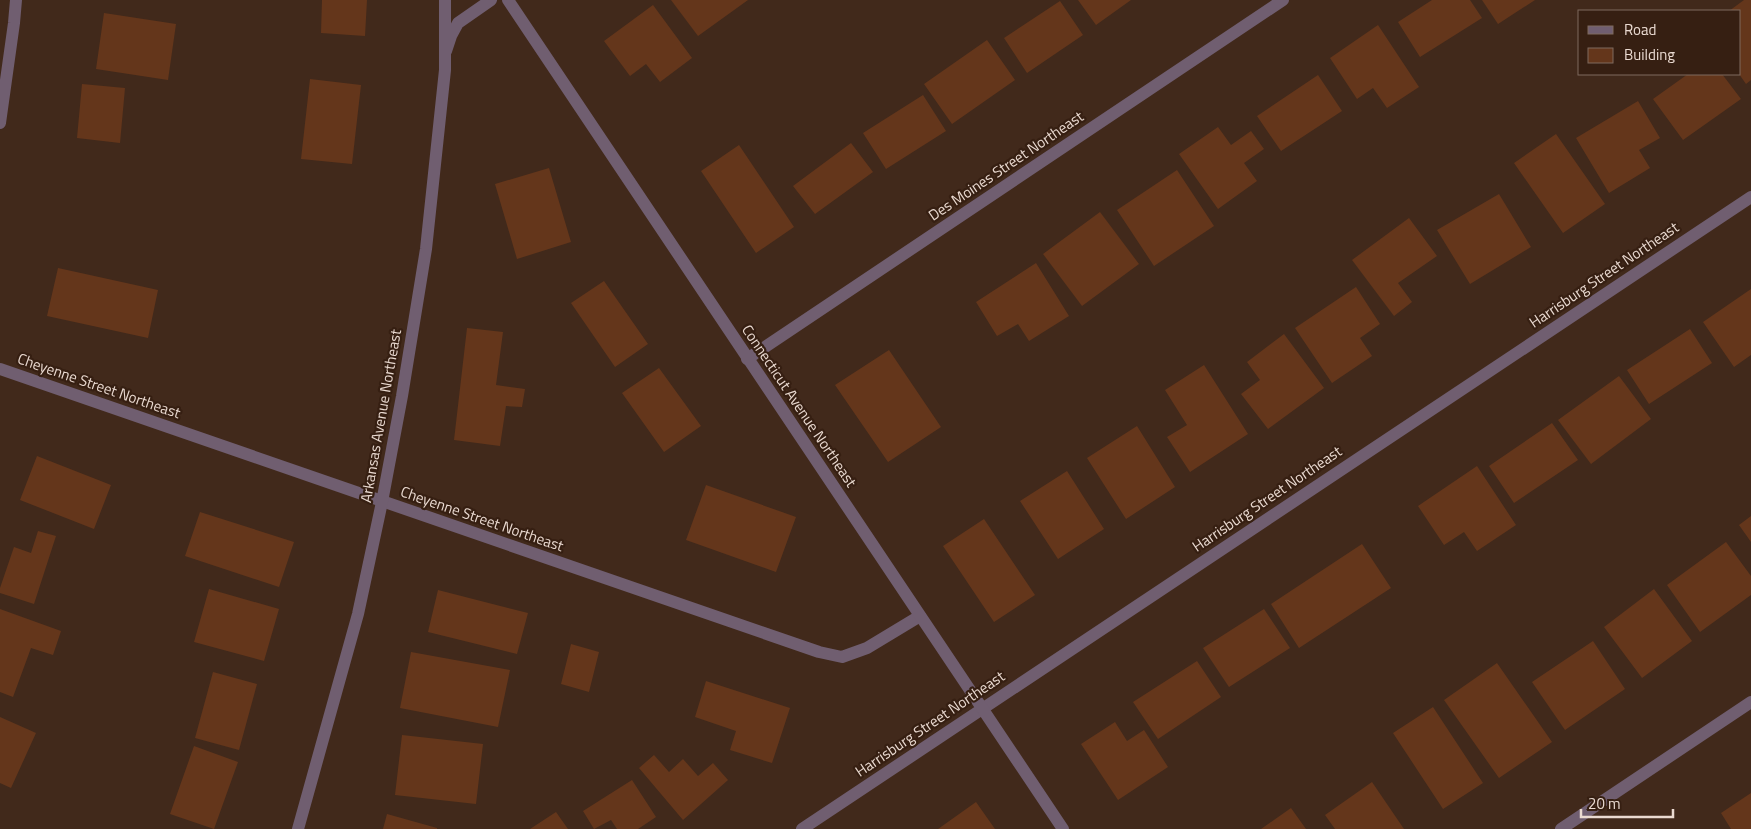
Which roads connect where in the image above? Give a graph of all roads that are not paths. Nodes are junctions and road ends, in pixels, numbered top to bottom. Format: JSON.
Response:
{"nodes":[{"id":1,"x":16,"y":0,"type":"edge"},
{"id":2,"x":445,"y":0,"type":"edge"},
{"id":3,"x":491,"y":0,"type":"edge"},
{"id":4,"x":1283,"y":0,"type":"edge"},
{"id":5,"x":513,"y":2,"type":"edge"},
{"id":6,"x":444,"y":56,"type":"junction"},
{"id":7,"x":0,"y":123,"type":"edge"},
{"id":8,"x":1751,"y":197,"type":"edge"},
{"id":9,"x":747,"y":359,"type":"junction"},
{"id":10,"x":0,"y":369,"type":"edge"},
{"id":11,"x":382,"y":502,"type":"junction"},
{"id":12,"x":920,"y":616,"type":"junction"},
{"id":13,"x":1751,"y":702,"type":"edge"},
{"id":14,"x":982,"y":708,"type":"junction"},
{"id":15,"x":298,"y":829,"type":"edge"},
{"id":16,"x":802,"y":829,"type":"edge"},
{"id":17,"x":1063,"y":829,"type":"edge"},
{"id":18,"x":1561,"y":829,"type":"edge"}],
"edges":[{"from":1,"to":7,"type":"street"},
{"from":2,"to":6,"type":"street","name":"Arkansas Avenue Northeast"},
{"from":3,"to":6,"type":"street"},
{"from":4,"to":9,"type":"street","name":"Des Moines Street Northeast"},
{"from":5,"to":9,"type":"street","name":"Connecticut Avenue Northeast"},
{"from":6,"to":11,"type":"street","name":"Arkansas Avenue Northeast"},
{"from":8,"to":14,"type":"street","name":"Harrisburg Street Northeast"},
{"from":9,"to":12,"type":"street","name":"Connecticut Avenue Northeast"},
{"from":10,"to":11,"type":"street","name":"Cheyenne Street Northeast"},
{"from":11,"to":12,"type":"street","name":"Cheyenne Street Northeast"},
{"from":11,"to":15,"type":"street","name":"Arkansas Avenue Northeast"},
{"from":12,"to":14,"type":"street","name":"Connecticut Avenue Northeast"},
{"from":13,"to":18,"type":"street"},
{"from":14,"to":16,"type":"street","name":"Harrisburg Street Northeast"},
{"from":14,"to":17,"type":"street","name":"Connecticut Avenue Northeast"}]}
